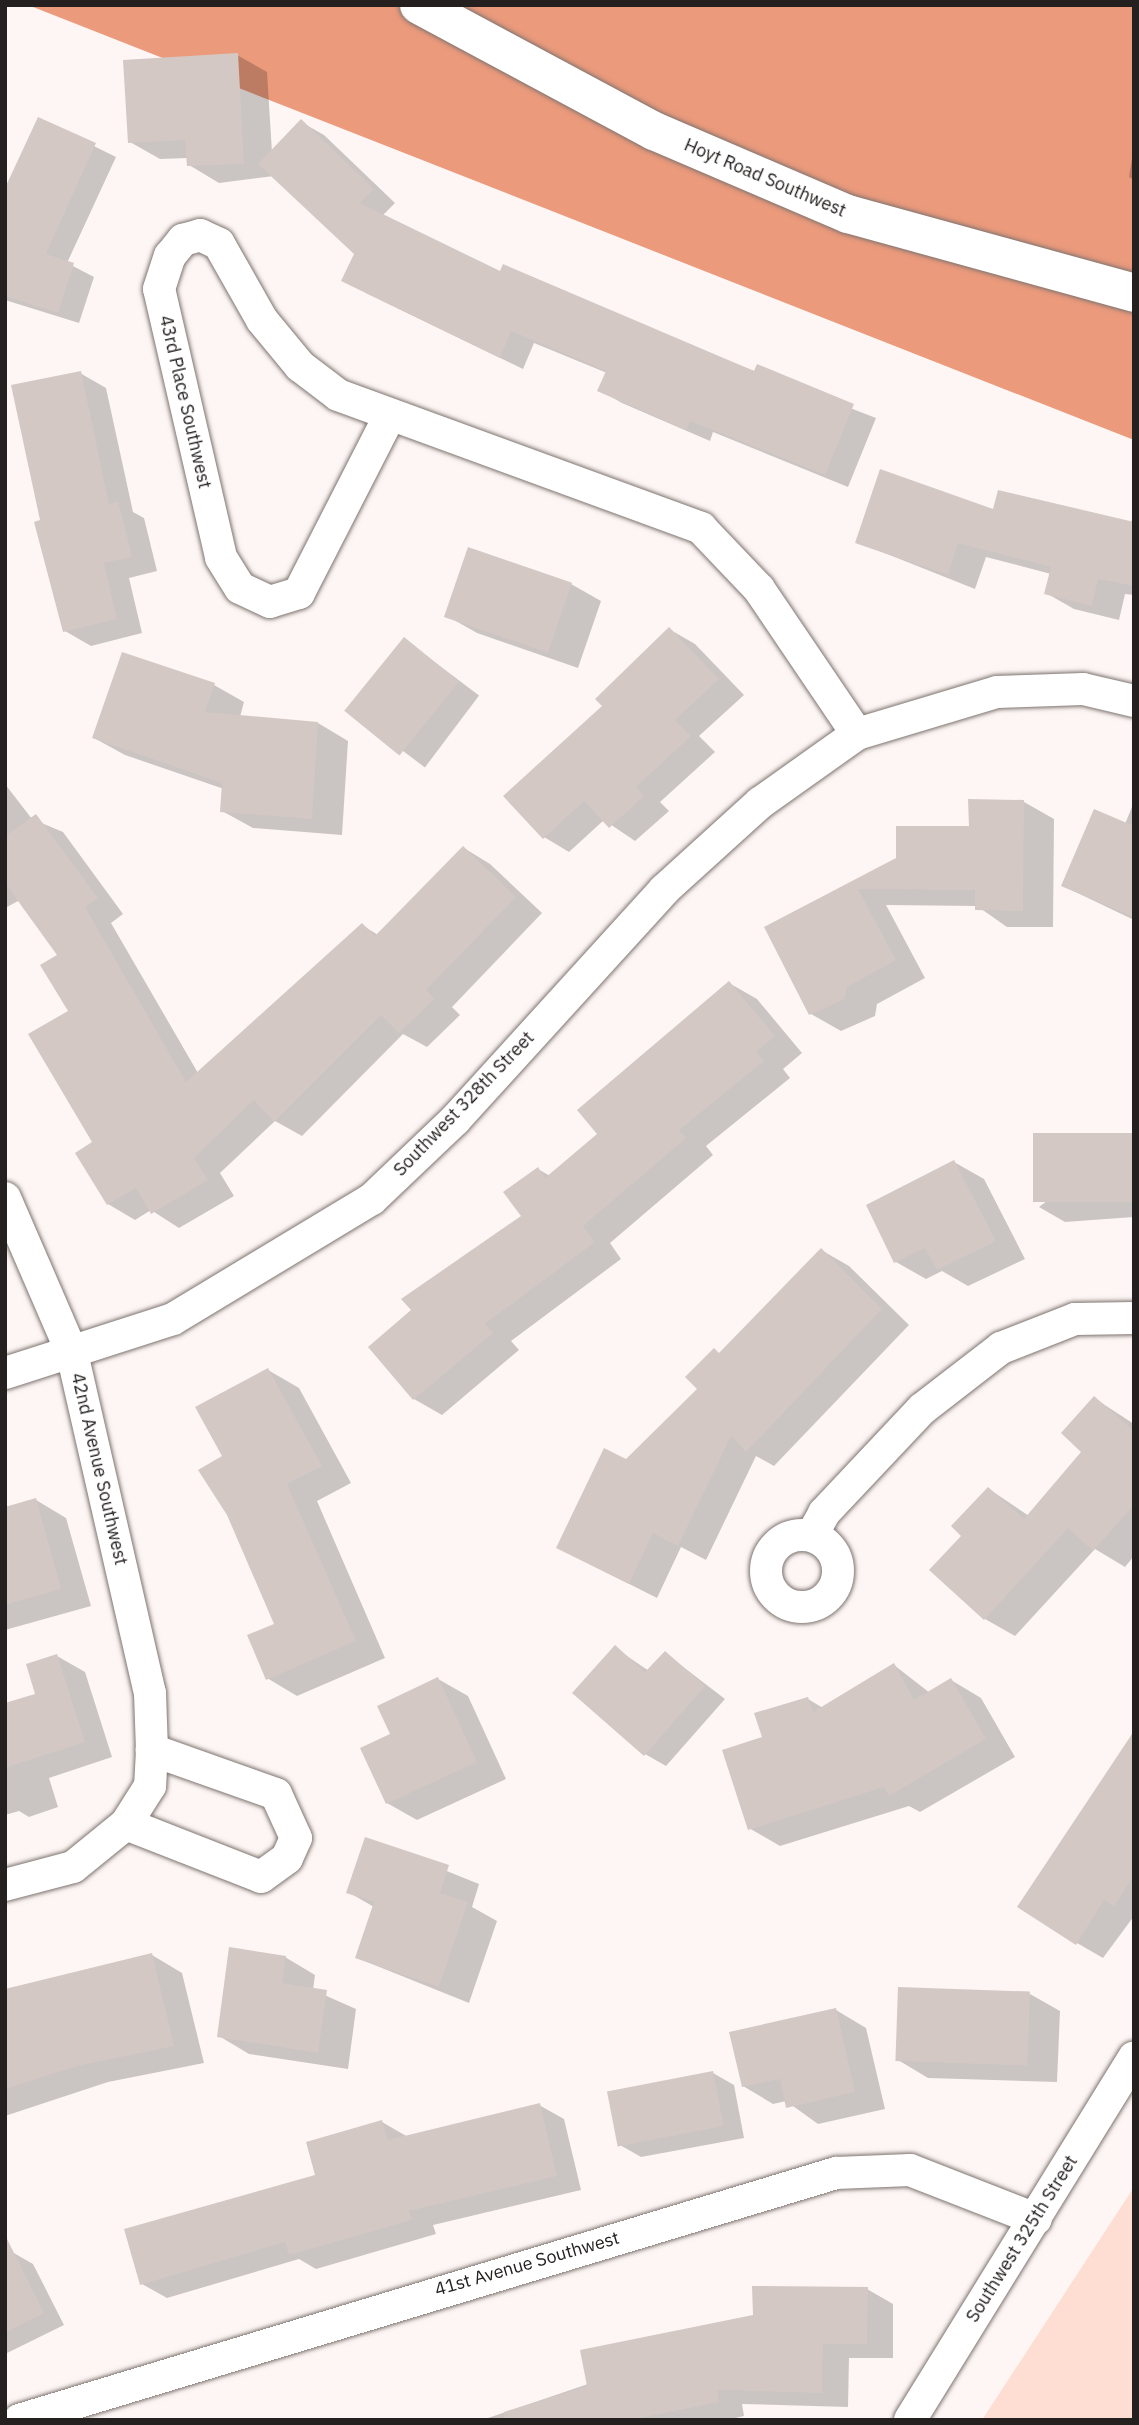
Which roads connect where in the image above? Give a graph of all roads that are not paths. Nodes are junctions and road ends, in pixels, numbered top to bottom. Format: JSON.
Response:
{"nodes":[{"id":1,"x":419,"y":5,"type":"edge"},
{"id":2,"x":1134,"y":293,"type":"edge"},
{"id":3,"x":390,"y":415,"type":"junction"},
{"id":4,"x":1134,"y":701,"type":"edge"},
{"id":5,"x":857,"y":734,"type":"junction"},
{"id":6,"x":5,"y":1198,"type":"edge"},
{"id":7,"x":1134,"y":1318,"type":"edge"},
{"id":8,"x":72,"y":1353,"type":"junction"},
{"id":9,"x":5,"y":1373,"type":"edge"},
{"id":10,"x":812,"y":1535,"type":"dead end"},
{"id":11,"x":152,"y":1750,"type":"junction"},
{"id":12,"x":127,"y":1824,"type":"junction"},
{"id":13,"x":5,"y":1885,"type":"edge"},
{"id":14,"x":1134,"y":2058,"type":"edge"},
{"id":15,"x":1036,"y":2219,"type":"junction"},
{"id":16,"x":19,"y":2420,"type":"edge"},
{"id":17,"x":910,"y":2420,"type":"edge"}],
"edges":[{"from":1,"to":2,"type":"main road","name":"Hoyt Road Southwest"},
{"from":3,"to":3,"type":"street","name":"43rd Place Southwest"},
{"from":3,"to":5,"type":"street","name":"43rd Place Southwest"},
{"from":4,"to":5,"type":"street"},
{"from":5,"to":8,"type":"street","name":"Southwest 328th Street"},
{"from":6,"to":8,"type":"street","name":"42nd Avenue Southwest"},
{"from":7,"to":10,"type":"street"},
{"from":8,"to":9,"type":"street","name":"Southwest 328th Street"},
{"from":8,"to":11,"type":"street","name":"42nd Avenue Southwest"},
{"from":11,"to":12,"type":"street","name":"42nd Avenue Southwest"},
{"from":11,"to":12,"type":"street"},
{"from":12,"to":13,"type":"street"},
{"from":14,"to":15,"type":"street","name":"Southwest 325th Street"},
{"from":15,"to":16,"type":"street","name":"41st Avenue Southwest"},
{"from":15,"to":17,"type":"street","name":"Southwest 325th Street"}]}
